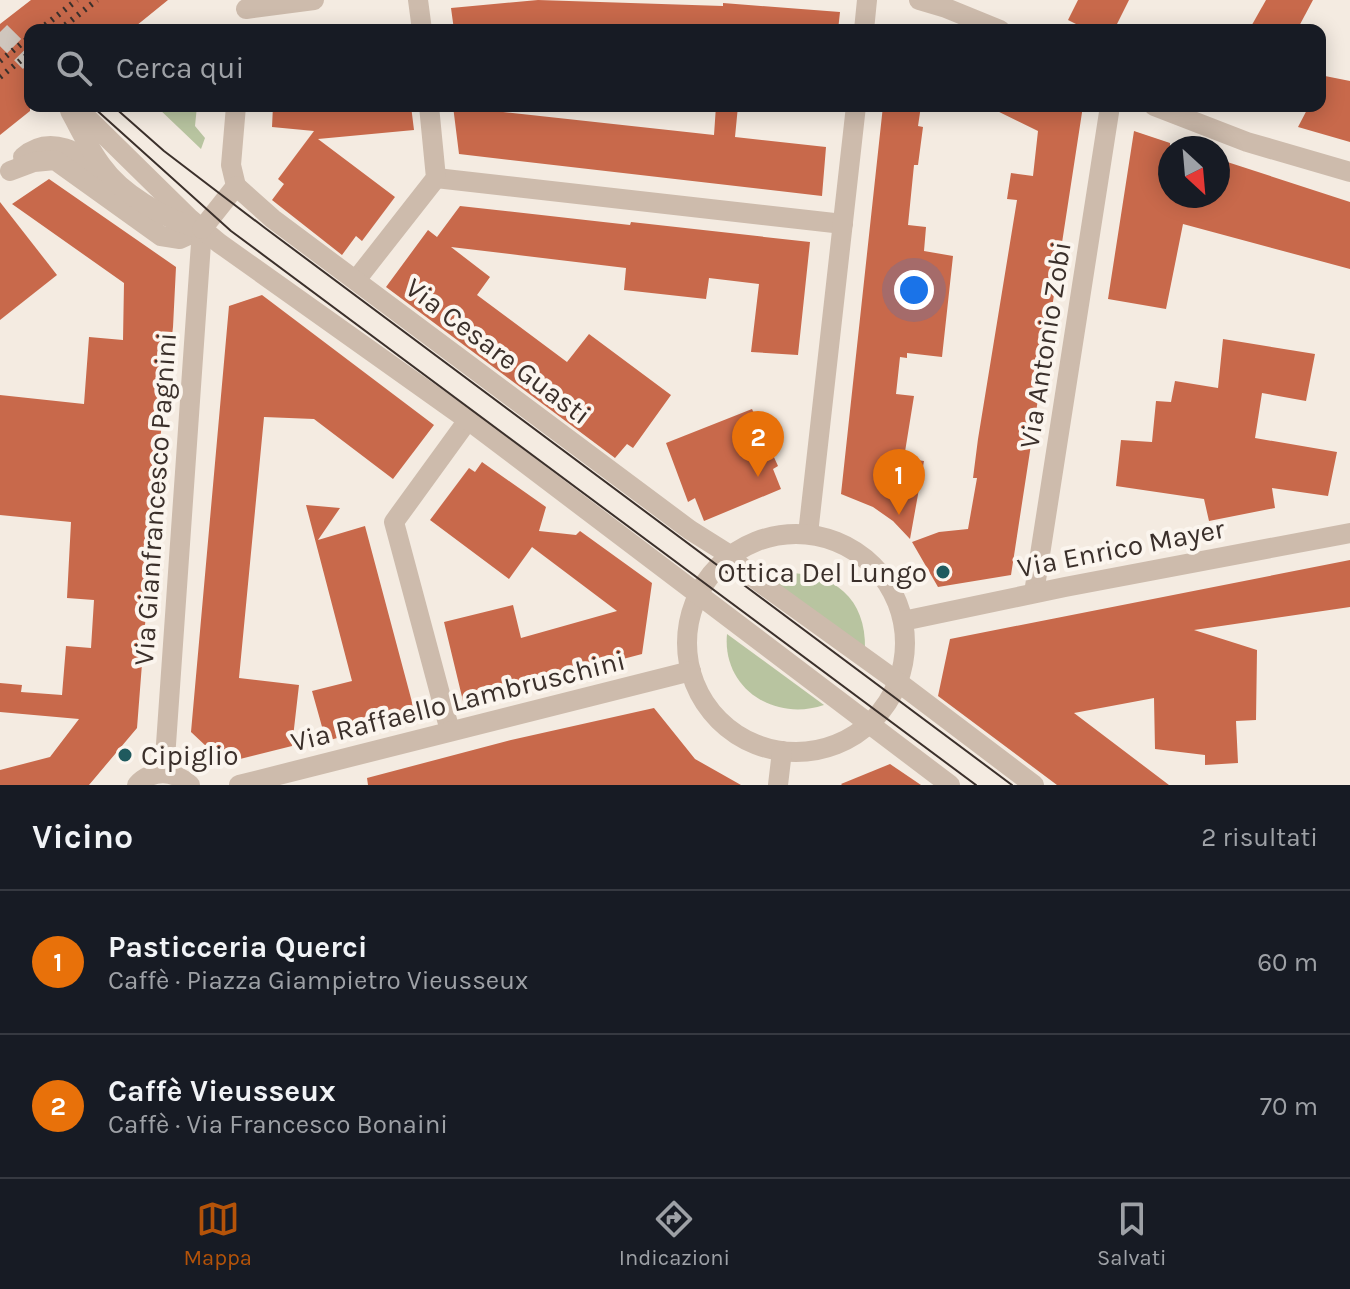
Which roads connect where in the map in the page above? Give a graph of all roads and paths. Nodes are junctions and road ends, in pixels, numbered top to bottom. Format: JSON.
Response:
{"nodes":[{"id":1,"x":314,"y":0,"type":"edge"},
{"id":2,"x":418,"y":0,"type":"edge"},
{"id":3,"x":867,"y":0,"type":"edge"},
{"id":4,"x":919,"y":0,"type":"edge"},
{"id":5,"x":246,"y":13,"type":"edge"},
{"id":6,"x":421,"y":24,"type":"edge"},
{"id":7,"x":865,"y":24,"type":"edge"},
{"id":8,"x":984,"y":24,"type":"edge"},
{"id":9,"x":70,"y":112,"type":"edge"},
{"id":10,"x":81,"y":112,"type":"edge"},
{"id":11,"x":235,"y":112,"type":"edge"},
{"id":12,"x":430,"y":112,"type":"edge"},
{"id":13,"x":855,"y":112,"type":"edge"},
{"id":14,"x":1109,"y":112,"type":"edge"},
{"id":15,"x":1170,"y":112,"type":"edge"},
{"id":16,"x":1350,"y":172,"type":"edge"},
{"id":17,"x":5,"y":175,"type":"edge"},
{"id":18,"x":111,"y":176,"type":"junction"},
{"id":19,"x":436,"y":178,"type":"junction"},
{"id":20,"x":236,"y":186,"type":"junction"},
{"id":21,"x":843,"y":224,"type":"junction"},
{"id":22,"x":202,"y":229,"type":"junction"},
{"id":23,"x":356,"y":280,"type":"junction"},
{"id":24,"x":468,"y":420,"type":"junction"},
{"id":25,"x":1350,"y":533,"type":"edge"},
{"id":26,"x":808,"y":534,"type":"junction"},
{"id":27,"x":730,"y":556,"type":"junction"},
{"id":28,"x":1034,"y":593,"type":"junction"},
{"id":29,"x":697,"y":596,"type":"junction"},
{"id":30,"x":903,"y":621,"type":"junction"},
{"id":31,"x":691,"y":671,"type":"junction"},
{"id":32,"x":898,"y":682,"type":"junction"},
{"id":33,"x":868,"y":725,"type":"junction"},
{"id":34,"x":450,"y":731,"type":"junction"},
{"id":35,"x":782,"y":751,"type":"junction"},
{"id":36,"x":164,"y":773,"type":"junction"},
{"id":37,"x":137,"y":785,"type":"edge"},
{"id":38,"x":190,"y":785,"type":"edge"},
{"id":39,"x":239,"y":785,"type":"edge"},
{"id":40,"x":778,"y":785,"type":"edge"},
{"id":41,"x":950,"y":785,"type":"edge"},
{"id":42,"x":1034,"y":785,"type":"edge"}],
"edges":[{"from":1,"to":5,"type":"street"},
{"from":2,"to":6,"type":"street"},
{"from":3,"to":7,"type":"street"},
{"from":4,"to":8,"type":"street"},
{"from":9,"to":18,"type":"street"},
{"from":10,"to":22,"type":"street"},
{"from":11,"to":20,"type":"street"},
{"from":12,"to":19,"type":"street"},
{"from":13,"to":21,"type":"street"},
{"from":14,"to":28,"type":"street","name":"Via Antonio Zobi"},
{"from":15,"to":16,"type":"street"},
{"from":17,"to":18,"type":"street"},
{"from":17,"to":22,"type":"street"},
{"from":18,"to":22,"type":"street"},
{"from":19,"to":21,"type":"street"},
{"from":19,"to":23,"type":"street"},
{"from":20,"to":22,"type":"street"},
{"from":20,"to":23,"type":"street","name":"Via Cesare Guasti"},
{"from":21,"to":26,"type":"street"},
{"from":22,"to":24,"type":"street"},
{"from":22,"to":36,"type":"street","name":"Via Gianfrancesco Pagnini"},
{"from":23,"to":27,"type":"street","name":"Via Cesare Guasti"},
{"from":24,"to":29,"type":"street"},
{"from":24,"to":34,"type":"street"},
{"from":25,"to":28,"type":"street","name":"Via Enrico Mayer"},
{"from":26,"to":27,"type":"street"},
{"from":26,"to":30,"type":"street"},
{"from":27,"to":29,"type":"street"},
{"from":27,"to":32,"type":"street","name":"Via Cesare Guasti"},
{"from":28,"to":30,"type":"street","name":"Via Enrico Mayer"},
{"from":29,"to":31,"type":"street"},
{"from":29,"to":33,"type":"street"},
{"from":30,"to":32,"type":"street"},
{"from":31,"to":34,"type":"street","name":"Via Raffaello Lambruschini"},
{"from":31,"to":35,"type":"street"},
{"from":32,"to":33,"type":"street"},
{"from":32,"to":42,"type":"street","name":"Via Cesare Guasti"},
{"from":33,"to":35,"type":"street"},
{"from":33,"to":41,"type":"street"},
{"from":34,"to":39,"type":"street","name":"Via Raffaello Lambruschini"},
{"from":35,"to":40,"type":"street"},
{"from":36,"to":37,"type":"street"},
{"from":36,"to":38,"type":"street"}]}
